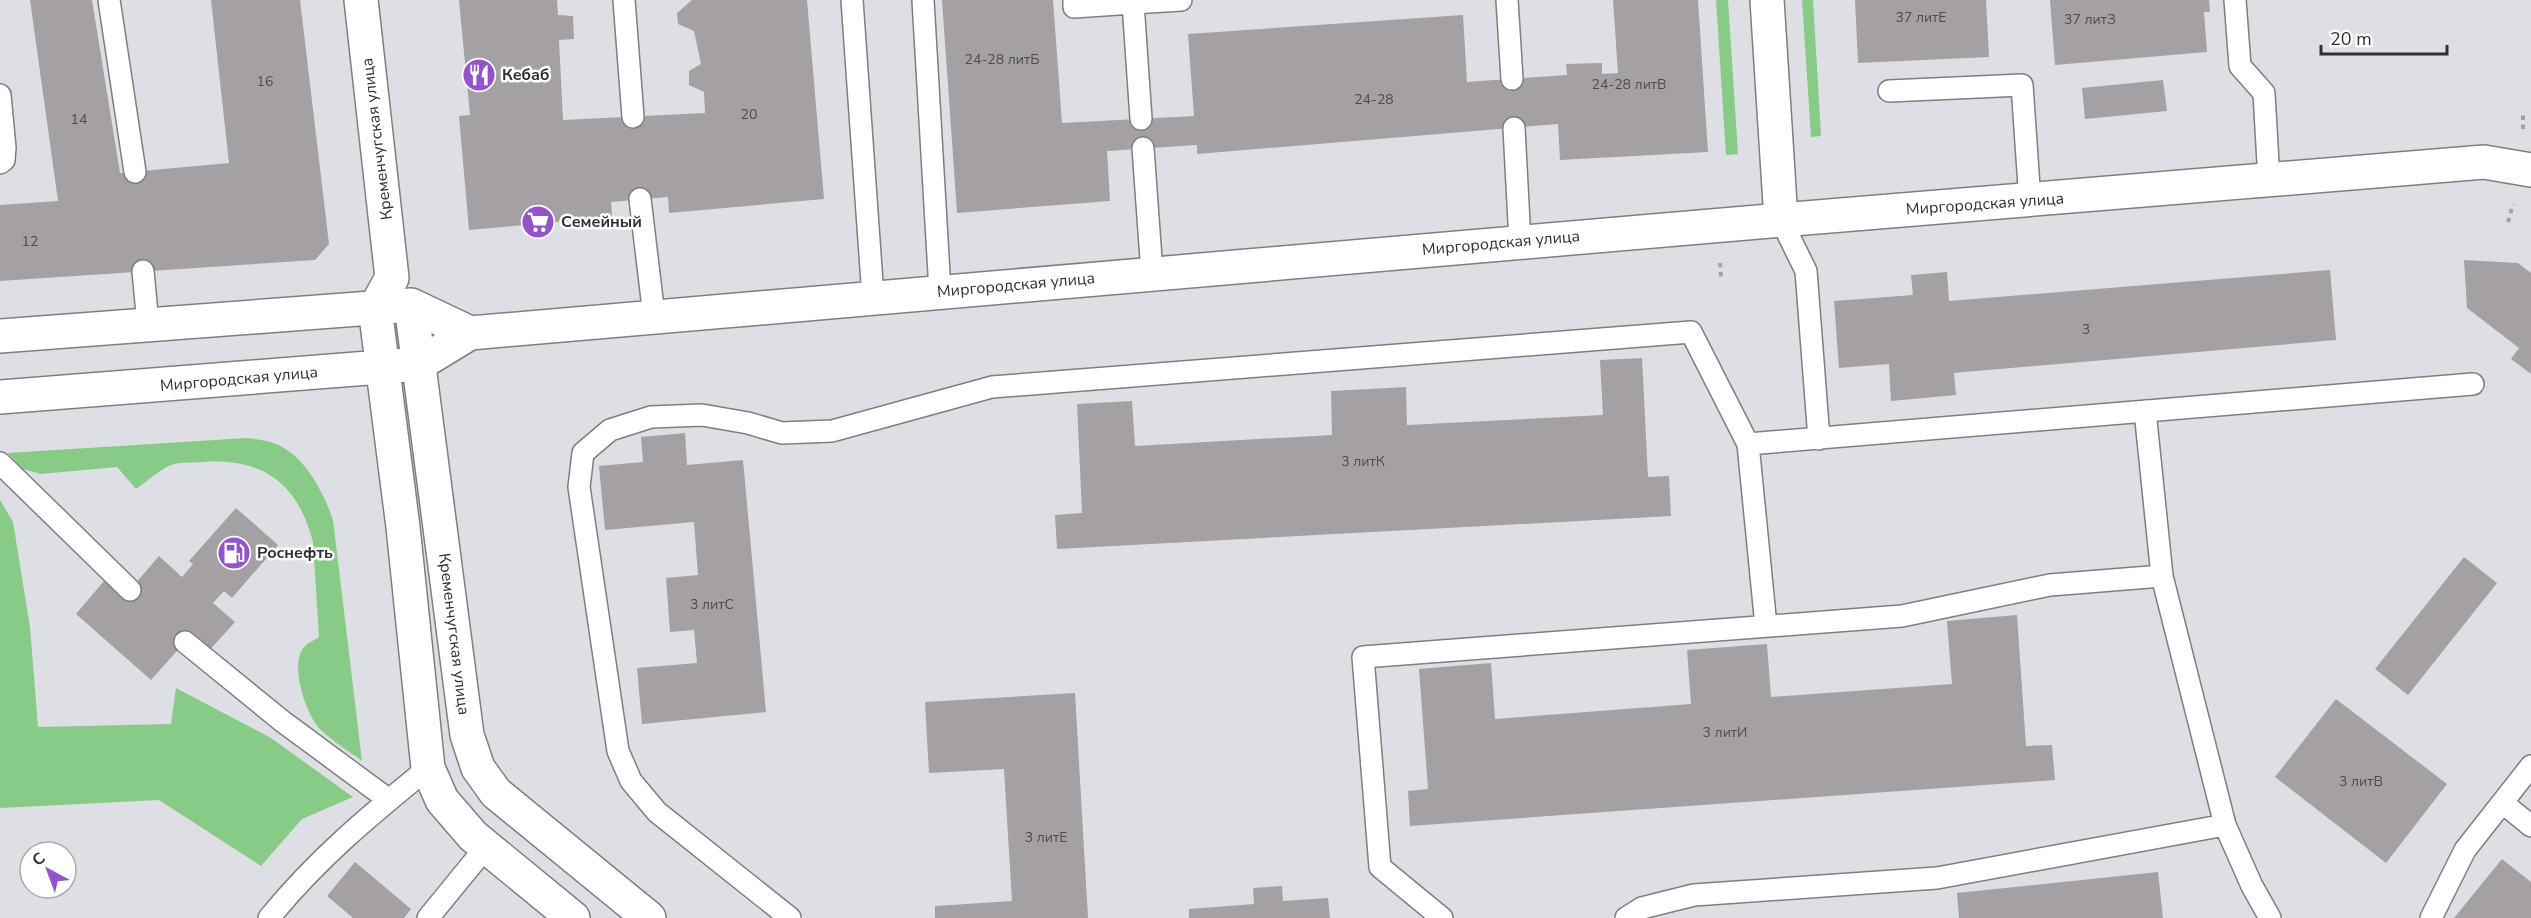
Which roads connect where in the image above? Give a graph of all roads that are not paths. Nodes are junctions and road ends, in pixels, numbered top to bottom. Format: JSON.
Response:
{"nodes":[{"id":1,"x":109,"y":0,"type":"edge"},
{"id":2,"x":361,"y":0,"type":"edge"},
{"id":3,"x":624,"y":0,"type":"edge"},
{"id":4,"x":852,"y":0,"type":"edge"},
{"id":5,"x":923,"y":0,"type":"edge"},
{"id":6,"x":1074,"y":0,"type":"edge"},
{"id":7,"x":1181,"y":0,"type":"edge"},
{"id":8,"x":1507,"y":0,"type":"edge"},
{"id":9,"x":1767,"y":0,"type":"edge"},
{"id":10,"x":2235,"y":0,"type":"edge"},
{"id":11,"x":1133,"y":3,"type":"junction"},
{"id":12,"x":1512,"y":79,"type":"dead end"},
{"id":13,"x":1889,"y":91,"type":"dead end"},
{"id":14,"x":0,"y":95,"type":"edge"},
{"id":15,"x":633,"y":117,"type":"dead end"},
{"id":16,"x":1141,"y":119,"type":"dead end"},
{"id":17,"x":1514,"y":128,"type":"dead end"},
{"id":18,"x":1143,"y":148,"type":"dead end"},
{"id":19,"x":0,"y":163,"type":"edge"},
{"id":20,"x":2531,"y":170,"type":"edge"},
{"id":21,"x":135,"y":172,"type":"dead end"},
{"id":22,"x":2269,"y":181,"type":"junction"},
{"id":23,"x":640,"y":199,"type":"dead end"},
{"id":24,"x":2030,"y":201,"type":"junction"},
{"id":25,"x":1781,"y":220,"type":"junction"},
{"id":26,"x":1520,"y":242,"type":"junction"},
{"id":27,"x":143,"y":271,"type":"dead end"},
{"id":28,"x":1152,"y":273,"type":"junction"},
{"id":29,"x":392,"y":278,"type":"junction"},
{"id":30,"x":940,"y":291,"type":"junction"},
{"id":31,"x":873,"y":297,"type":"junction"},
{"id":32,"x":411,"y":304,"type":"junction"},
{"id":33,"x":375,"y":308,"type":"junction"},
{"id":34,"x":654,"y":316,"type":"junction"},
{"id":35,"x":148,"y":324,"type":"junction"},
{"id":36,"x":470,"y":333,"type":"junction"},
{"id":37,"x":0,"y":336,"type":"edge"},
{"id":38,"x":419,"y":364,"type":"junction"},
{"id":39,"x":383,"y":367,"type":"junction"},
{"id":40,"x":2473,"y":384,"type":"dead end"},
{"id":41,"x":0,"y":397,"type":"edge"},
{"id":42,"x":2145,"y":411,"type":"junction"},
{"id":43,"x":1819,"y":439,"type":"junction"},
{"id":44,"x":1748,"y":444,"type":"junction"},
{"id":45,"x":0,"y":463,"type":"edge"},
{"id":46,"x":2162,"y":576,"type":"junction"},
{"id":47,"x":130,"y":590,"type":"dead end"},
{"id":48,"x":1766,"y":626,"type":"junction"},
{"id":49,"x":185,"y":642,"type":"dead end"},
{"id":50,"x":2531,"y":766,"type":"edge"},
{"id":51,"x":428,"y":768,"type":"junction"},
{"id":52,"x":389,"y":800,"type":"junction"},
{"id":53,"x":2503,"y":803,"type":"junction"},
{"id":54,"x":2225,"y":825,"type":"junction"},
{"id":55,"x":2531,"y":826,"type":"edge"},
{"id":56,"x":486,"y":847,"type":"junction"},
{"id":57,"x":269,"y":918,"type":"edge"},
{"id":58,"x":428,"y":918,"type":"edge"},
{"id":59,"x":573,"y":918,"type":"edge"},
{"id":60,"x":649,"y":918,"type":"edge"},
{"id":61,"x":790,"y":918,"type":"edge"},
{"id":62,"x":1442,"y":918,"type":"edge"},
{"id":63,"x":1626,"y":918,"type":"edge"},
{"id":64,"x":2270,"y":918,"type":"edge"},
{"id":65,"x":2431,"y":918,"type":"edge"}],
"edges":[{"from":1,"to":21,"type":"lane"},
{"from":2,"to":29,"type":"street","name":"Кременчугская улица"},
{"from":3,"to":15,"type":"lane"},
{"from":4,"to":31,"type":"lane"},
{"from":5,"to":30,"type":"lane"},
{"from":6,"to":11,"type":"lane"},
{"from":7,"to":11,"type":"lane"},
{"from":8,"to":12,"type":"lane"},
{"from":9,"to":25,"type":"street"},
{"from":10,"to":22,"type":"lane"},
{"from":11,"to":16,"type":"lane"},
{"from":13,"to":24,"type":"lane"},
{"from":14,"to":19,"type":"lane"},
{"from":17,"to":26,"type":"lane"},
{"from":18,"to":28,"type":"lane"},
{"from":20,"to":22,"type":"street","name":"Миргородская улица"},
{"from":22,"to":24,"type":"street","name":"Миргородская улица"},
{"from":23,"to":34,"type":"lane"},
{"from":24,"to":25,"type":"street","name":"Миргородская улица"},
{"from":25,"to":26,"type":"street","name":"Миргородская улица"},
{"from":25,"to":43,"type":"lane"},
{"from":26,"to":28,"type":"street","name":"Миргородская улица"},
{"from":27,"to":35,"type":"lane"},
{"from":28,"to":30,"type":"street","name":"Миргородская улица"},
{"from":29,"to":32,"type":"street","name":"Кременчугская улица"},
{"from":29,"to":33,"type":"street"},
{"from":30,"to":31,"type":"street","name":"Миргородская улица"},
{"from":31,"to":34,"type":"street","name":"Миргородская улица"},
{"from":32,"to":33,"type":"street"},
{"from":32,"to":36,"type":"street"},
{"from":32,"to":38,"type":"street","name":"Кременчугская улица"},
{"from":33,"to":35,"type":"street"},
{"from":33,"to":39,"type":"street"},
{"from":34,"to":36,"type":"street","name":"Миргородская улица"},
{"from":35,"to":37,"type":"street"},
{"from":36,"to":38,"type":"street","name":"Миргородская улица"},
{"from":38,"to":39,"type":"street","name":"Миргородская улица"},
{"from":38,"to":60,"type":"street","name":"Кременчугская улица"},
{"from":39,"to":41,"type":"street","name":"Миргородская улица"},
{"from":39,"to":51,"type":"street"},
{"from":40,"to":42,"type":"lane"},
{"from":42,"to":43,"type":"lane"},
{"from":42,"to":46,"type":"lane"},
{"from":43,"to":44,"type":"lane"},
{"from":44,"to":48,"type":"lane"},
{"from":44,"to":61,"type":"lane"},
{"from":45,"to":47,"type":"lane"},
{"from":46,"to":48,"type":"lane"},
{"from":46,"to":54,"type":"lane"},
{"from":48,"to":62,"type":"lane"},
{"from":49,"to":52,"type":"lane"},
{"from":50,"to":53,"type":"lane"},
{"from":51,"to":52,"type":"lane"},
{"from":51,"to":56,"type":"street"},
{"from":52,"to":57,"type":"lane"},
{"from":53,"to":55,"type":"lane"},
{"from":53,"to":65,"type":"lane"},
{"from":54,"to":63,"type":"lane"},
{"from":54,"to":64,"type":"lane"},
{"from":56,"to":58,"type":"lane"},
{"from":56,"to":59,"type":"street"}]}
